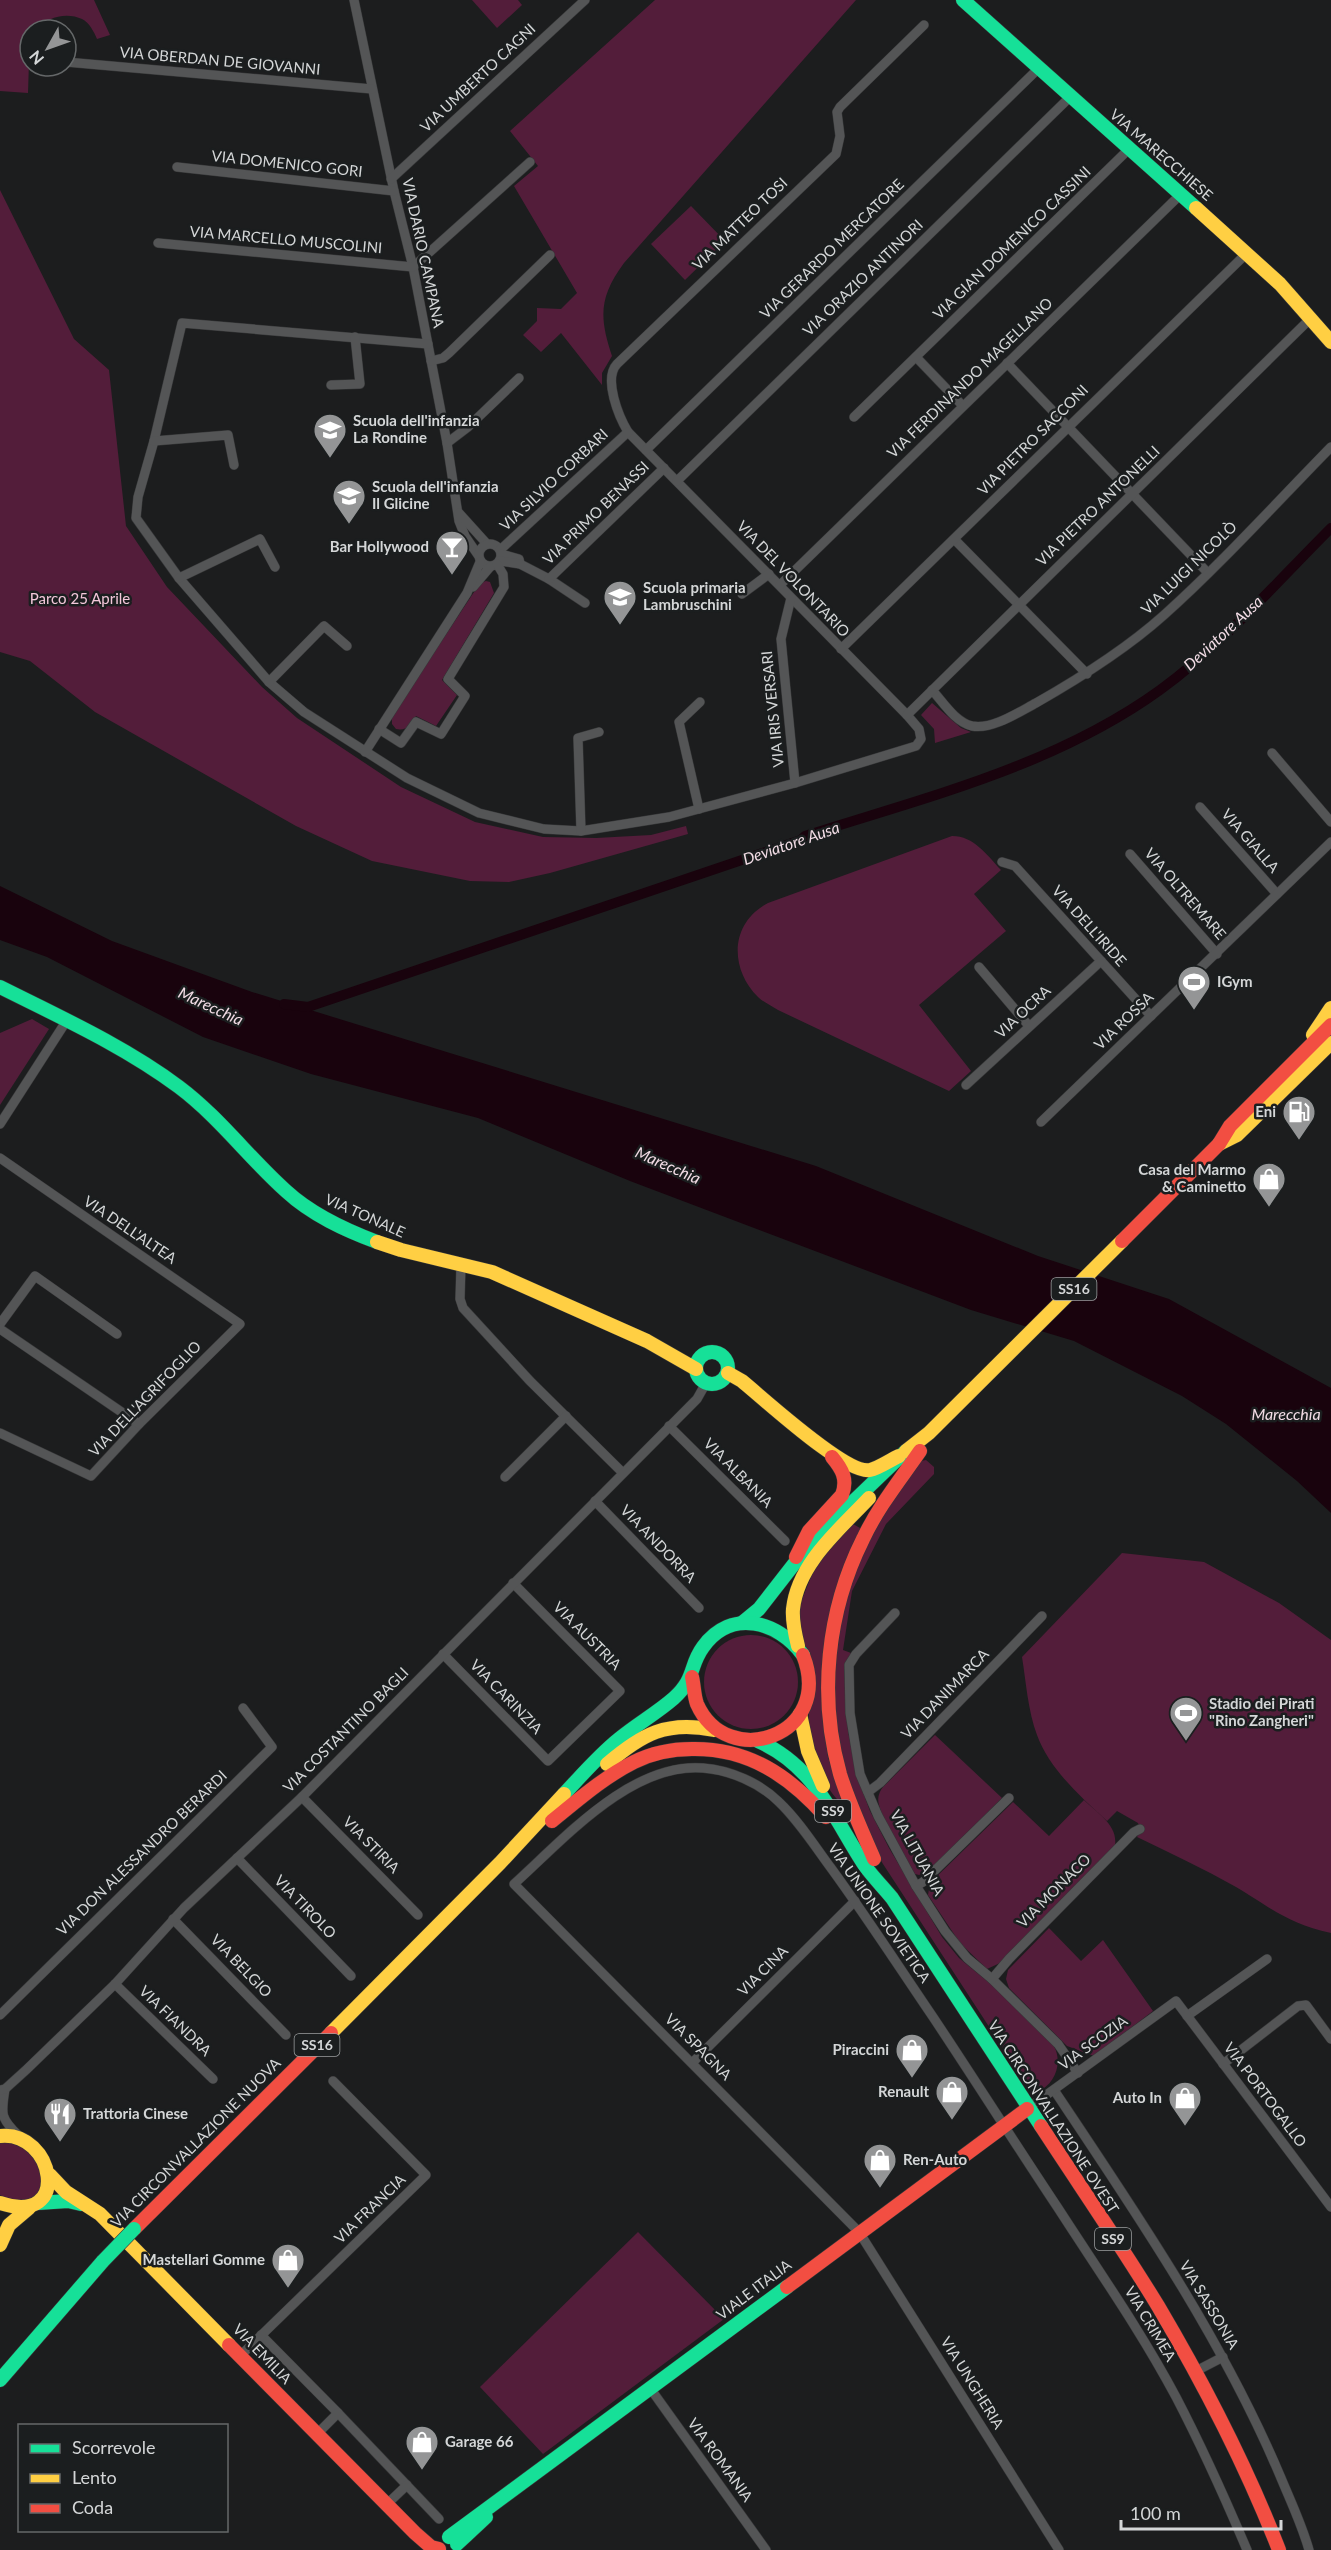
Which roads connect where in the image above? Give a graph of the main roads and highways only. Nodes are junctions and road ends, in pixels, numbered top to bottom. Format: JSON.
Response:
{"nodes":[{"id":1,"x":963,"y":0,"type":"edge"},
{"id":2,"x":1331,"y":342,"type":"edge"},
{"id":3,"x":0,"y":987,"type":"edge"},
{"id":4,"x":1331,"y":1008,"type":"edge"},
{"id":5,"x":1331,"y":1025,"type":"edge"},
{"id":6,"x":1331,"y":1043,"type":"edge"},
{"id":7,"x":1331,"y":1050,"type":"edge"},
{"id":8,"x":1310,"y":1054,"type":"junction"},
{"id":9,"x":696,"y":1369,"type":"junction"},
{"id":10,"x":728,"y":1373,"type":"junction"},
{"id":11,"x":929,"y":1433,"type":"junction"},
{"id":12,"x":827,"y":1451,"type":"junction"},
{"id":13,"x":920,"y":1451,"type":"junction"},
{"id":14,"x":900,"y":1455,"type":"junction"},
{"id":15,"x":794,"y":1564,"type":"junction"},
{"id":16,"x":742,"y":1623,"type":"junction"},
{"id":17,"x":798,"y":1646,"type":"junction"},
{"id":18,"x":692,"y":1677,"type":"junction"},
{"id":19,"x":801,"y":1714,"type":"junction"},
{"id":20,"x":717,"y":1731,"type":"junction"},
{"id":21,"x":758,"y":1741,"type":"junction"},
{"id":22,"x":552,"y":1821,"type":"junction"},
{"id":23,"x":501,"y":1862,"type":"junction"},
{"id":24,"x":870,"y":1863,"type":"junction"},
{"id":25,"x":1028,"y":2109,"type":"junction"},
{"id":26,"x":0,"y":2129,"type":"edge"},
{"id":27,"x":12,"y":2137,"type":"edge"},
{"id":28,"x":50,"y":2175,"type":"junction"},
{"id":29,"x":0,"y":2203,"type":"edge"},
{"id":30,"x":34,"y":2205,"type":"junction"},
{"id":31,"x":89,"y":2206,"type":"junction"},
{"id":32,"x":0,"y":2245,"type":"edge"},
{"id":33,"x":0,"y":2380,"type":"edge"},
{"id":34,"x":451,"y":2547,"type":"edge"},
{"id":35,"x":1279,"y":2550,"type":"edge"}],
"edges":[{"from":1,"to":2,"type":"main road","name":"VIA MARECCHIESE"},
{"from":3,"to":9,"type":"main road","name":"VIA TONALE"},
{"from":4,"to":8,"type":"main road"},
{"from":5,"to":8,"type":"main road","number":"SS16"},
{"from":6,"to":8,"type":"main road","number":"SS16"},
{"from":7,"to":8,"type":"main road"},
{"from":8,"to":11,"type":"main road","number":"SS16"},
{"from":9,"to":10,"type":"main road"},
{"from":9,"to":10,"type":"main road"},
{"from":10,"to":12,"type":"main road"},
{"from":11,"to":13,"type":"main road","number":"SS16"},
{"from":11,"to":14,"type":"main road","number":"SS16"},
{"from":12,"to":14,"type":"main road"},
{"from":12,"to":15,"type":"main road"},
{"from":13,"to":17,"type":"main road","number":"SS16"},
{"from":13,"to":24,"type":"main road"},
{"from":14,"to":15,"type":"main road","number":"SS16"},
{"from":15,"to":16,"type":"main road","number":"SS16"},
{"from":16,"to":17,"type":"main road"},
{"from":16,"to":18,"type":"main road","number":"SS16"},
{"from":17,"to":19,"type":"main road","number":"SS16"},
{"from":18,"to":20,"type":"main road"},
{"from":18,"to":23,"type":"main road","name":"VIA CIRCONVALLAZIONE NUOVA","number":"SS16"},
{"from":19,"to":21,"type":"main road"},
{"from":19,"to":24,"type":"main road","name":"VIA CIRCONVALLAZIONE OVEST","number":"SS9"},
{"from":20,"to":21,"type":"main road","number":"SS16"},
{"from":20,"to":22,"type":"main road","name":"VIA CIRCONVALLAZIONE NUOVA","number":"SS16"},
{"from":21,"to":24,"type":"main road","name":"VIA CIRCONVALLAZIONE OVEST","number":"SS9"},
{"from":22,"to":23,"type":"main road","name":"VIA CIRCONVALLAZIONE NUOVA","number":"SS16"},
{"from":22,"to":24,"type":"main road"},
{"from":23,"to":33,"type":"main road","name":"VIA CIRCONVALLAZIONE NUOVA","number":"SS16","bridge":true},
{"from":24,"to":25,"type":"main road","name":"VIA CIRCONVALLAZIONE OVEST","number":"SS9"},
{"from":25,"to":34,"type":"main road","name":"VIALE ITALIA"},
{"from":25,"to":35,"type":"main road","name":"VIA CIRCONVALLAZIONE OVEST","number":"SS9"},
{"from":26,"to":27,"type":"main road"},
{"from":27,"to":28,"type":"main road","name":"VIA EMILIA"},
{"from":28,"to":30,"type":"main road"},
{"from":28,"to":31,"type":"main road","name":"VIA EMILIA"},
{"from":29,"to":30,"type":"main road"},
{"from":30,"to":31,"type":"main road"},
{"from":30,"to":32,"type":"main road"},
{"from":31,"to":34,"type":"main road","name":"VIA EMILIA"}]}
